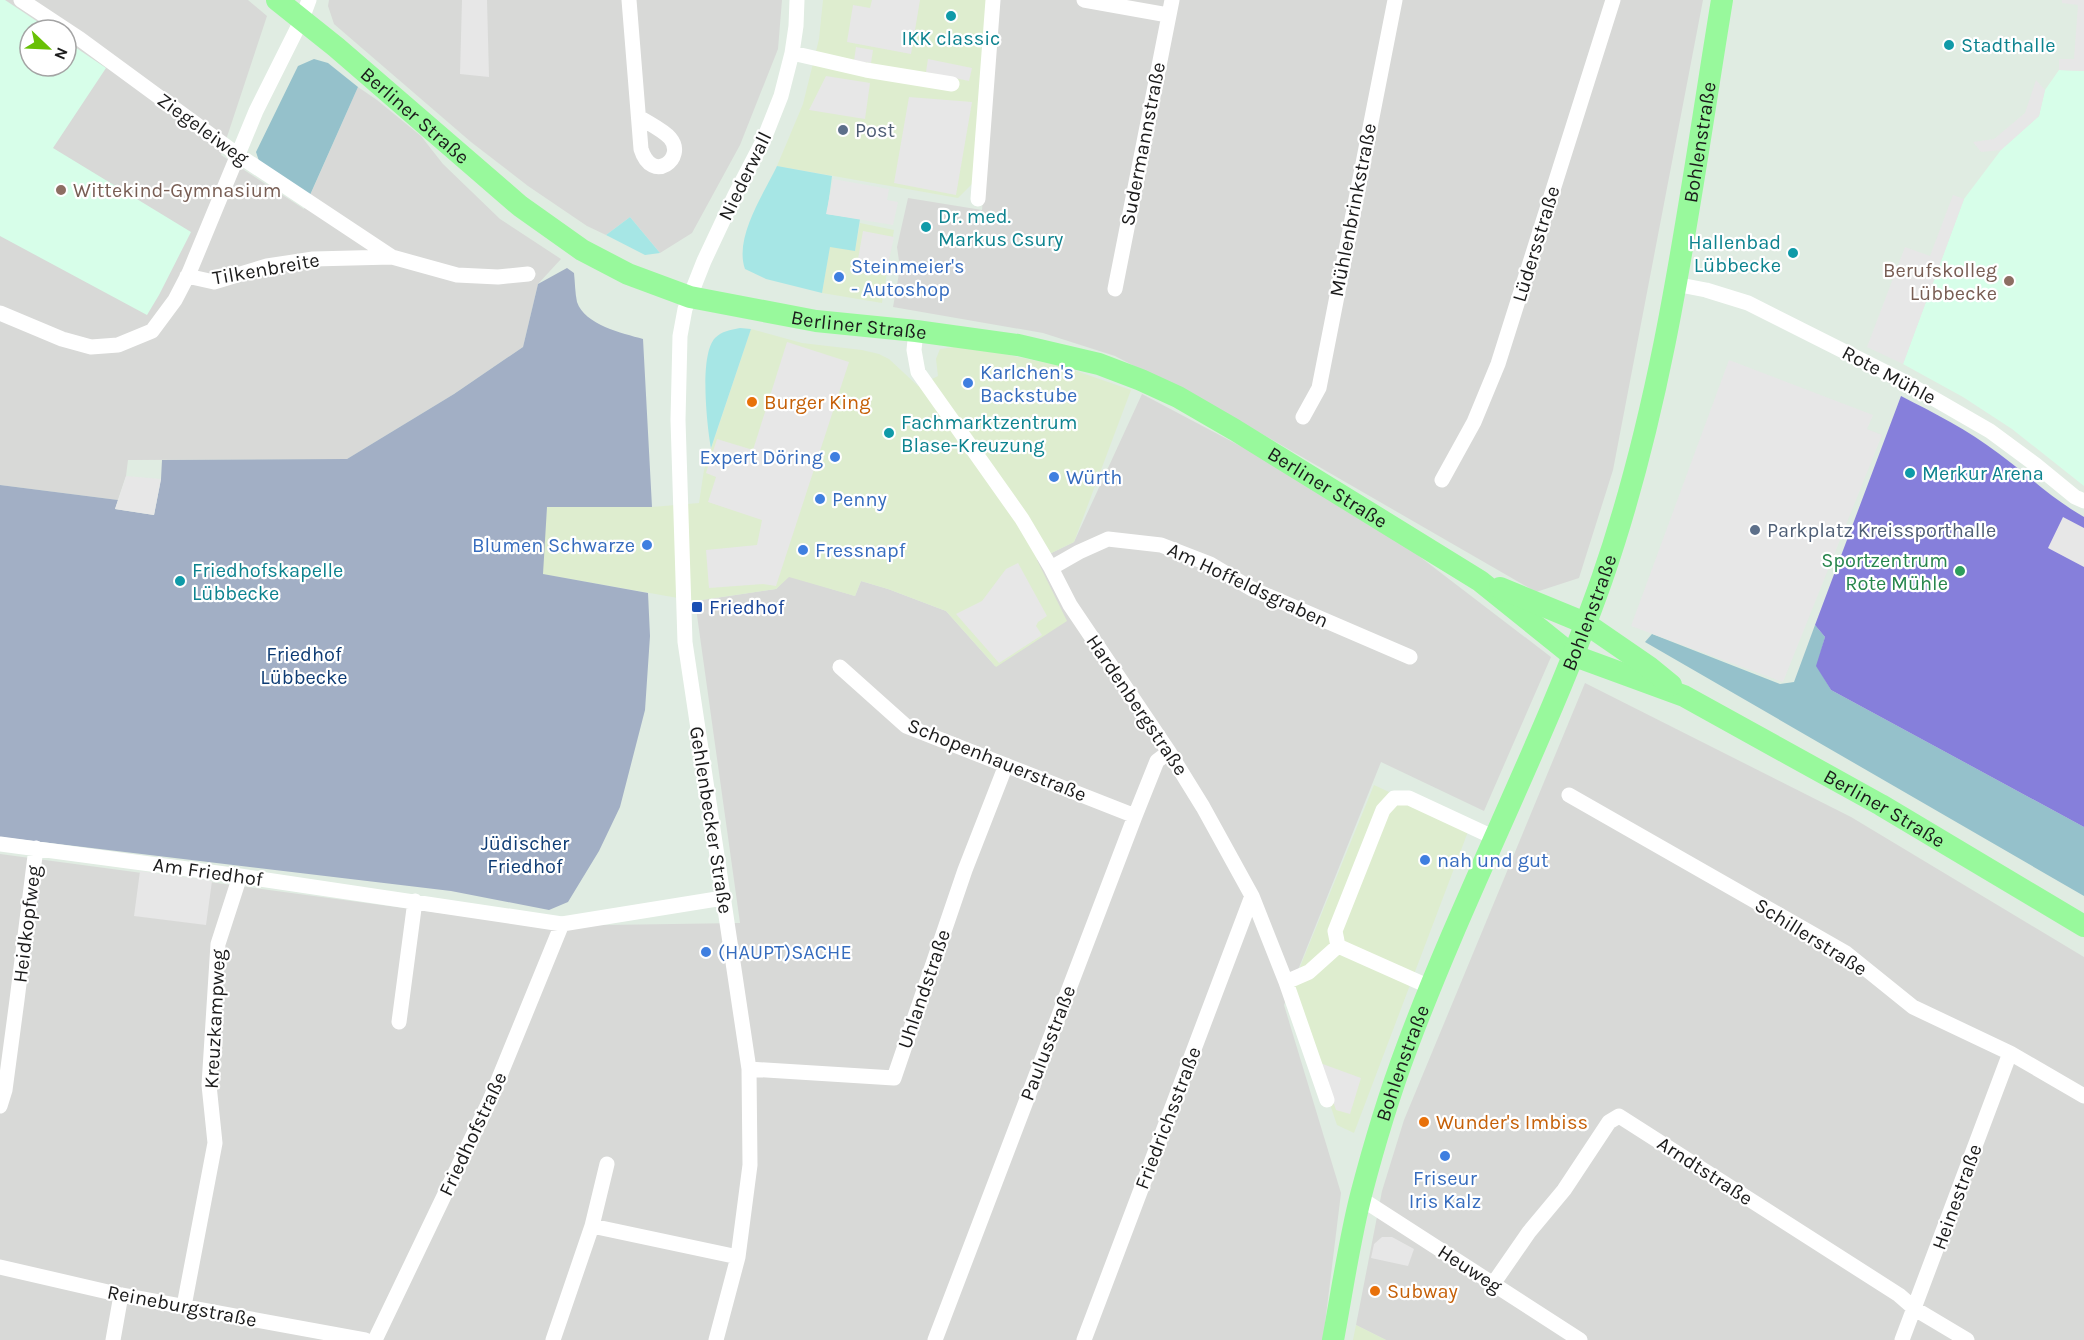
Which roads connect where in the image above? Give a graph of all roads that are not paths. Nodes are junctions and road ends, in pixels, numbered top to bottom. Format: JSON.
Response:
{"nodes":[{"id":1,"x":21,"y":0,"type":"edge"},
{"id":2,"x":277,"y":0,"type":"edge"},
{"id":3,"x":629,"y":0,"type":"edge"},
{"id":4,"x":797,"y":0,"type":"edge"},
{"id":5,"x":993,"y":0,"type":"edge"},
{"id":6,"x":1084,"y":0,"type":"edge"},
{"id":7,"x":1172,"y":0,"type":"edge"},
{"id":8,"x":1395,"y":0,"type":"edge"},
{"id":9,"x":1612,"y":0,"type":"edge"},
{"id":10,"x":1722,"y":0,"type":"edge"},
{"id":11,"x":305,"y":10,"type":"edge"},
{"id":12,"x":1168,"y":15,"type":"junction"},
{"id":13,"x":792,"y":53,"type":"junction"},
{"id":14,"x":951,"y":84,"type":"dead end"},
{"id":15,"x":639,"y":117,"type":"dead end"},
{"id":16,"x":238,"y":155,"type":"junction"},
{"id":17,"x":978,"y":199,"type":"dead end"},
{"id":18,"x":392,"y":257,"type":"junction"},
{"id":19,"x":528,"y":274,"type":"dead end"},
{"id":20,"x":187,"y":276,"type":"junction"},
{"id":21,"x":1675,"y":284,"type":"junction"},
{"id":22,"x":1115,"y":289,"type":"dead end"},
{"id":23,"x":690,"y":297,"type":"junction"},
{"id":24,"x":0,"y":313,"type":"edge"},
{"id":25,"x":916,"y":331,"type":"junction"},
{"id":26,"x":1303,"y":417,"type":"dead end"},
{"id":27,"x":1442,"y":480,"type":"dead end"},
{"id":28,"x":2084,"y":501,"type":"edge"},
{"id":29,"x":1051,"y":568,"type":"junction"},
{"id":30,"x":1480,"y":580,"type":"junction"},
{"id":31,"x":1585,"y":623,"type":"junction"},
{"id":32,"x":1572,"y":655,"type":"junction"},
{"id":33,"x":1410,"y":657,"type":"dead end"},
{"id":34,"x":840,"y":667,"type":"dead end"},
{"id":35,"x":1683,"y":696,"type":"junction"},
{"id":36,"x":1169,"y":752,"type":"junction"},
{"id":37,"x":1006,"y":765,"type":"junction"},
{"id":38,"x":1569,"y":795,"type":"dead end"},
{"id":39,"x":1135,"y":816,"type":"junction"},
{"id":40,"x":1495,"y":837,"type":"junction"},
{"id":41,"x":0,"y":844,"type":"edge"},
{"id":42,"x":36,"y":848,"type":"junction"},
{"id":43,"x":240,"y":876,"type":"junction"},
{"id":44,"x":1252,"y":896,"type":"junction"},
{"id":45,"x":723,"y":898,"type":"junction"},
{"id":46,"x":415,"y":901,"type":"junction"},
{"id":47,"x":562,"y":924,"type":"junction"},
{"id":48,"x":2084,"y":926,"type":"edge"},
{"id":49,"x":1338,"y":946,"type":"junction"},
{"id":50,"x":1286,"y":982,"type":"junction"},
{"id":51,"x":1431,"y":987,"type":"junction"},
{"id":52,"x":399,"y":1022,"type":"dead end"},
{"id":53,"x":2010,"y":1053,"type":"junction"},
{"id":54,"x":749,"y":1069,"type":"junction"},
{"id":55,"x":2084,"y":1096,"type":"edge"},
{"id":56,"x":1327,"y":1100,"type":"dead end"},
{"id":57,"x":0,"y":1106,"type":"edge"},
{"id":58,"x":607,"y":1164,"type":"dead end"},
{"id":59,"x":1360,"y":1198,"type":"junction"},
{"id":60,"x":592,"y":1226,"type":"junction"},
{"id":61,"x":738,"y":1257,"type":"junction"},
{"id":62,"x":0,"y":1267,"type":"edge"},
{"id":63,"x":1493,"y":1284,"type":"junction"},
{"id":64,"x":122,"y":1295,"type":"junction"},
{"id":65,"x":184,"y":1306,"type":"junction"},
{"id":66,"x":1915,"y":1309,"type":"junction"},
{"id":67,"x":113,"y":1340,"type":"edge"},
{"id":68,"x":365,"y":1340,"type":"edge"},
{"id":69,"x":375,"y":1340,"type":"edge"},
{"id":70,"x":553,"y":1340,"type":"edge"},
{"id":71,"x":716,"y":1340,"type":"edge"},
{"id":72,"x":935,"y":1340,"type":"edge"},
{"id":73,"x":1084,"y":1340,"type":"edge"},
{"id":74,"x":1333,"y":1340,"type":"edge"},
{"id":75,"x":1580,"y":1340,"type":"edge"},
{"id":76,"x":1902,"y":1340,"type":"edge"},
{"id":77,"x":1967,"y":1340,"type":"edge"}],
"edges":[{"from":1,"to":16,"type":"street","name":"Ziegeleiweg"},
{"from":2,"to":11,"type":"main road","name":"Berliner Straße"},
{"from":3,"to":15,"type":"street"},
{"from":4,"to":13,"type":"street","name":"Niederwall"},
{"from":5,"to":17,"type":"street"},
{"from":6,"to":12,"type":"street"},
{"from":7,"to":12,"type":"street","name":"Sudermannstraße"},
{"from":8,"to":26,"type":"street","name":"Mühlenbrinkstraße"},
{"from":9,"to":27,"type":"street","name":"Lüdersstraße"},
{"from":10,"to":21,"type":"main road","name":"Bohlenstraße"},
{"from":11,"to":16,"type":"street"},
{"from":11,"to":23,"type":"main road","name":"Berliner Straße"},
{"from":12,"to":22,"type":"street","name":"Sudermannstraße"},
{"from":13,"to":14,"type":"street"},
{"from":13,"to":23,"type":"street","name":"Niederwall"},
{"from":16,"to":18,"type":"street","name":"Ziegeleiweg"},
{"from":16,"to":20,"type":"street"},
{"from":18,"to":19,"type":"street","name":"Ziegeleiweg"},
{"from":18,"to":20,"type":"street","name":"Tilkenbreite"},
{"from":20,"to":24,"type":"street","name":"Tilkenbreite"},
{"from":21,"to":28,"type":"street","name":"Rote Mühle"},
{"from":21,"to":31,"type":"main road","name":"Bohlenstraße"},
{"from":23,"to":25,"type":"main road","name":"Berliner Straße"},
{"from":23,"to":45,"type":"street","name":"Gehlenbecker Straße"},
{"from":25,"to":29,"type":"street","name":"Hardenbergstraße"},
{"from":25,"to":30,"type":"main road","name":"Berliner Straße"},
{"from":29,"to":33,"type":"street","name":"Am Hoffeldsgraben"},
{"from":29,"to":36,"type":"street","name":"Hardenbergstraße"},
{"from":30,"to":31,"type":"main road","name":"Berliner Straße"},
{"from":30,"to":32,"type":"main road","name":"Berliner Straße"},
{"from":31,"to":32,"type":"main road","name":"Bohlenstraße"},
{"from":31,"to":35,"type":"main road","name":"Berliner Straße"},
{"from":32,"to":35,"type":"main road","name":"Berliner Straße"},
{"from":32,"to":40,"type":"main road","name":"Bohlenstraße"},
{"from":34,"to":37,"type":"street","name":"Schopenhauerstraße"},
{"from":35,"to":48,"type":"main road","name":"Berliner Straße"},
{"from":36,"to":39,"type":"street","name":"Paulusstraße"},
{"from":36,"to":44,"type":"street","name":"Hardenbergstraße"},
{"from":37,"to":39,"type":"street","name":"Schopenhauerstraße"},
{"from":37,"to":54,"type":"street","name":"Uhlandstraße"},
{"from":38,"to":53,"type":"street","name":"Schillerstraße"},
{"from":39,"to":72,"type":"street","name":"Paulusstraße"},
{"from":40,"to":49,"type":"street"},
{"from":40,"to":51,"type":"main road","name":"Bohlenstraße"},
{"from":41,"to":42,"type":"street","name":"Am Friedhof"},
{"from":42,"to":43,"type":"street","name":"Am Friedhof"},
{"from":42,"to":57,"type":"street","name":"Heidkopfweg"},
{"from":43,"to":46,"type":"street","name":"Am Friedhof"},
{"from":43,"to":65,"type":"street","name":"Kreuzkampweg"},
{"from":44,"to":50,"type":"street","name":"Hardenbergstraße"},
{"from":44,"to":73,"type":"street","name":"Friedrichsstraße"},
{"from":45,"to":47,"type":"street","name":"Am Friedhof"},
{"from":45,"to":54,"type":"street","name":"Gehlenbecker Straße"},
{"from":46,"to":47,"type":"street","name":"Am Friedhof"},
{"from":46,"to":52,"type":"street"},
{"from":47,"to":69,"type":"street","name":"Friedhofstraße"},
{"from":49,"to":50,"type":"street"},
{"from":49,"to":51,"type":"street"},
{"from":50,"to":56,"type":"street","name":"Hardenbergstraße"},
{"from":51,"to":59,"type":"main road","name":"Bohlenstraße"},
{"from":53,"to":55,"type":"street","name":"Schillerstraße"},
{"from":53,"to":66,"type":"street","name":"Heinestraße"},
{"from":54,"to":61,"type":"street","name":"Gehlenbecker Straße"},
{"from":58,"to":60,"type":"street"},
{"from":59,"to":63,"type":"street","name":"Heuweg"},
{"from":59,"to":74,"type":"main road","name":"Bohlenstraße"},
{"from":60,"to":61,"type":"street"},
{"from":60,"to":70,"type":"street"},
{"from":61,"to":71,"type":"street","name":"Gehlenbecker Straße"},
{"from":62,"to":64,"type":"street","name":"Reineburgstraße"},
{"from":63,"to":66,"type":"street","name":"Arndtstraße"},
{"from":63,"to":75,"type":"street","name":"Heuweg"},
{"from":64,"to":65,"type":"street","name":"Reineburgstraße"},
{"from":64,"to":67,"type":"street"},
{"from":65,"to":68,"type":"street","name":"Reineburgstraße"},
{"from":66,"to":76,"type":"street","name":"Heinestraße"},
{"from":66,"to":77,"type":"street","name":"Arndtstraße"}]}
